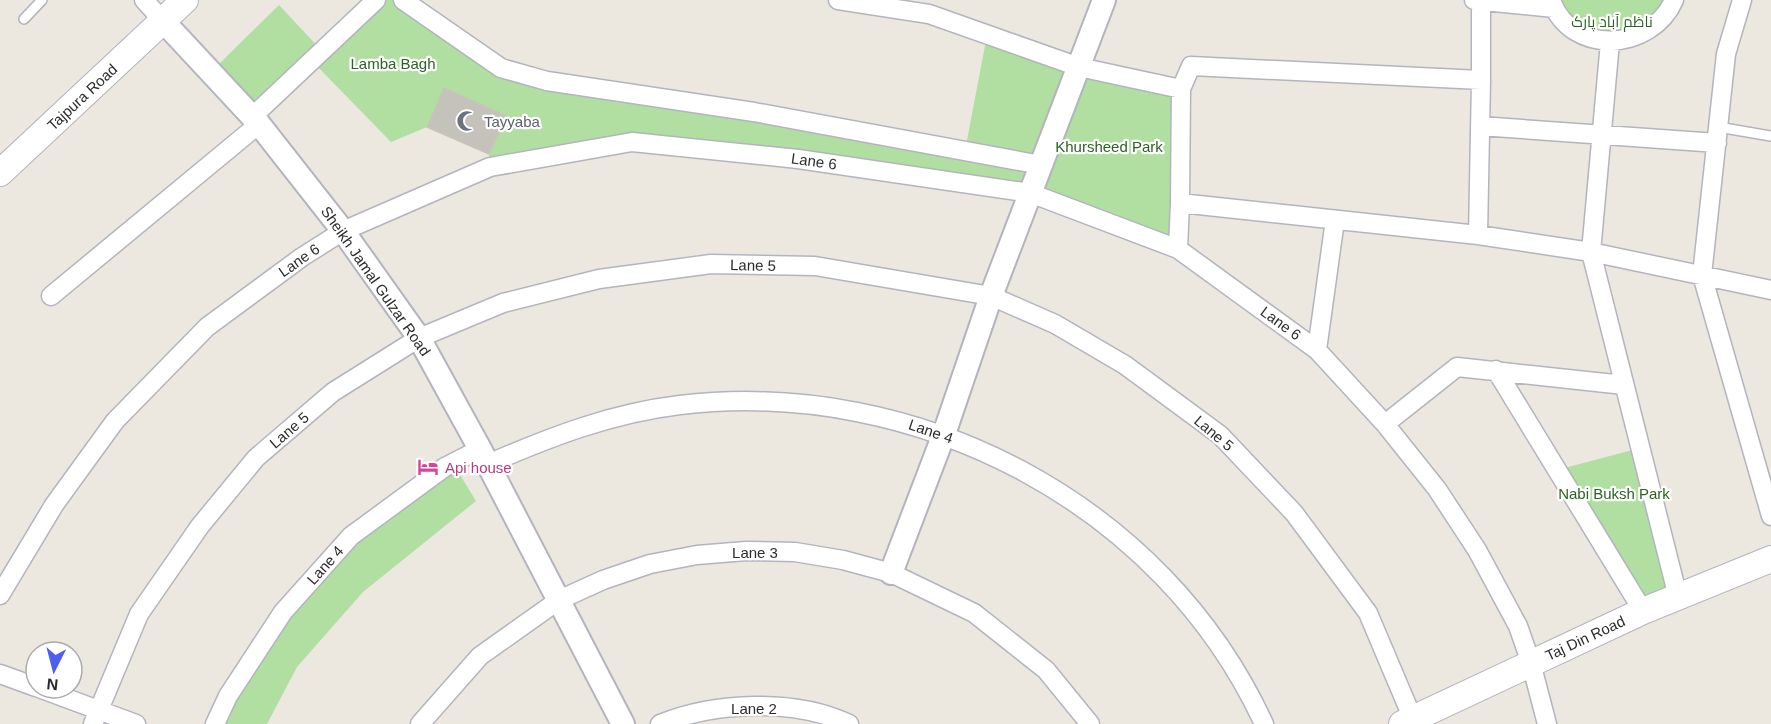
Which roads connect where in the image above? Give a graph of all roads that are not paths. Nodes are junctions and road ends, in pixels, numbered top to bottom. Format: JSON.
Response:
{"nodes":[{"id":1,"x":42,"y":0,"type":"edge"},
{"id":2,"x":144,"y":0,"type":"edge"},
{"id":3,"x":184,"y":0,"type":"edge"},
{"id":4,"x":376,"y":0,"type":"edge"},
{"id":5,"x":403,"y":0,"type":"edge"},
{"id":6,"x":838,"y":0,"type":"edge"},
{"id":7,"x":1104,"y":0,"type":"edge"},
{"id":8,"x":1474,"y":0,"type":"edge"},
{"id":9,"x":1481,"y":0,"type":"edge"},
{"id":10,"x":1674,"y":0,"type":"edge"},
{"id":11,"x":1742,"y":0,"type":"edge"},
{"id":12,"x":1553,"y":4,"type":"edge"},
{"id":13,"x":24,"y":19,"type":"dead end"},
{"id":14,"x":164,"y":22,"type":"junction"},
{"id":15,"x":1610,"y":42,"type":"junction"},
{"id":16,"x":1079,"y":67,"type":"junction"},
{"id":17,"x":1480,"y":80,"type":"junction"},
{"id":18,"x":1181,"y":90,"type":"junction"},
{"id":19,"x":255,"y":120,"type":"junction"},
{"id":20,"x":1480,"y":126,"type":"junction"},
{"id":21,"x":1602,"y":134,"type":"junction"},
{"id":22,"x":1718,"y":135,"type":"junction"},
{"id":23,"x":1771,"y":136,"type":"edge"},
{"id":24,"x":1041,"y":165,"type":"junction"},
{"id":25,"x":0,"y":173,"type":"edge"},
{"id":26,"x":1030,"y":193,"type":"junction"},
{"id":27,"x":1180,"y":203,"type":"junction"},
{"id":28,"x":1335,"y":220,"type":"junction"},
{"id":29,"x":343,"y":231,"type":"junction"},
{"id":30,"x":1478,"y":235,"type":"junction"},
{"id":31,"x":1178,"y":249,"type":"junction"},
{"id":32,"x":1591,"y":252,"type":"junction"},
{"id":33,"x":1702,"y":275,"type":"junction"},
{"id":34,"x":1770,"y":294,"type":"edge"},
{"id":35,"x":51,"y":296,"type":"dead end"},
{"id":36,"x":991,"y":296,"type":"junction"},
{"id":37,"x":419,"y":338,"type":"junction"},
{"id":38,"x":1317,"y":350,"type":"junction"},
{"id":39,"x":1496,"y":370,"type":"junction"},
{"id":40,"x":1624,"y":385,"type":"junction"},
{"id":41,"x":1385,"y":424,"type":"junction"},
{"id":42,"x":944,"y":434,"type":"junction"},
{"id":43,"x":484,"y":457,"type":"junction"},
{"id":44,"x":1771,"y":516,"type":"edge"},
{"id":45,"x":1771,"y":559,"type":"edge"},
{"id":46,"x":891,"y":573,"type":"junction"},
{"id":47,"x":0,"y":595,"type":"edge"},
{"id":48,"x":1678,"y":597,"type":"junction"},
{"id":49,"x":559,"y":600,"type":"junction"},
{"id":50,"x":1643,"y":611,"type":"junction"},
{"id":51,"x":1531,"y":663,"type":"junction"},
{"id":52,"x":0,"y":674,"type":"edge"},
{"id":53,"x":24,"y":682,"type":"edge"},
{"id":54,"x":63,"y":700,"type":"edge"},
{"id":55,"x":95,"y":717,"type":"edge"},
{"id":56,"x":1410,"y":723,"type":"edge"},
{"id":57,"x":136,"y":724,"type":"edge"},
{"id":58,"x":215,"y":724,"type":"edge"},
{"id":59,"x":420,"y":724,"type":"edge"},
{"id":60,"x":623,"y":724,"type":"edge"},
{"id":61,"x":660,"y":724,"type":"edge"},
{"id":62,"x":849,"y":724,"type":"edge"},
{"id":63,"x":1090,"y":724,"type":"edge"},
{"id":64,"x":1264,"y":724,"type":"edge"},
{"id":65,"x":1547,"y":724,"type":"edge"}],
"edges":[{"from":1,"to":13,"type":"lane"},
{"from":2,"to":14,"type":"street","name":"Sheikh Jamal Gulzar Road"},
{"from":3,"to":14,"type":"main road","name":"Tajpura Road"},
{"from":4,"to":19,"type":"street"},
{"from":5,"to":24,"type":"street"},
{"from":6,"to":16,"type":"street"},
{"from":7,"to":16,"type":"street"},
{"from":8,"to":9,"type":"street"},
{"from":9,"to":12,"type":"street"},
{"from":9,"to":17,"type":"street"},
{"from":10,"to":15,"type":"street"},
{"from":11,"to":22,"type":"street"},
{"from":12,"to":15,"type":"street"},
{"from":14,"to":19,"type":"street","name":"Sheikh Jamal Gulzar Road"},
{"from":14,"to":25,"type":"main road","name":"Tajpura Road"},
{"from":15,"to":21,"type":"street"},
{"from":16,"to":18,"type":"street"},
{"from":16,"to":24,"type":"street"},
{"from":17,"to":18,"type":"street"},
{"from":17,"to":20,"type":"street"},
{"from":18,"to":27,"type":"street"},
{"from":19,"to":29,"type":"street","name":"Sheikh Jamal Gulzar Road"},
{"from":19,"to":35,"type":"street"},
{"from":20,"to":21,"type":"street"},
{"from":20,"to":30,"type":"street"},
{"from":21,"to":22,"type":"street"},
{"from":21,"to":32,"type":"street"},
{"from":22,"to":23,"type":"lane"},
{"from":22,"to":33,"type":"street"},
{"from":24,"to":26,"type":"street"},
{"from":26,"to":29,"type":"street","name":"Lane 6"},
{"from":26,"to":31,"type":"street","name":"Lane 6"},
{"from":26,"to":36,"type":"street"},
{"from":27,"to":28,"type":"street"},
{"from":27,"to":31,"type":"street"},
{"from":28,"to":30,"type":"street"},
{"from":28,"to":38,"type":"street"},
{"from":29,"to":37,"type":"street","name":"Sheikh Jamal Gulzar Road"},
{"from":29,"to":47,"type":"street","name":"Lane 6"},
{"from":30,"to":32,"type":"street"},
{"from":31,"to":38,"type":"street","name":"Lane 6"},
{"from":32,"to":33,"type":"street"},
{"from":32,"to":40,"type":"street"},
{"from":33,"to":34,"type":"street"},
{"from":33,"to":44,"type":"street"},
{"from":36,"to":37,"type":"street","name":"Lane 5"},
{"from":36,"to":42,"type":"street"},
{"from":36,"to":56,"type":"street","name":"Lane 5"},
{"from":37,"to":43,"type":"street","name":"Sheikh Jamal Gulzar Road"},
{"from":37,"to":55,"type":"street","name":"Lane 5"},
{"from":38,"to":41,"type":"street","name":"Lane 6"},
{"from":39,"to":40,"type":"street"},
{"from":39,"to":41,"type":"street"},
{"from":39,"to":50,"type":"street"},
{"from":40,"to":48,"type":"street"},
{"from":41,"to":51,"type":"street","name":"Lane 6"},
{"from":42,"to":43,"type":"street","name":"Lane 4"},
{"from":42,"to":46,"type":"street"},
{"from":42,"to":64,"type":"street","name":"Lane 4"},
{"from":43,"to":49,"type":"street","name":"Sheikh Jamal Gulzar Road"},
{"from":43,"to":58,"type":"street","name":"Lane 4"},
{"from":45,"to":48,"type":"main road","name":"Taj Din Road"},
{"from":46,"to":49,"type":"street","name":"Lane 3"},
{"from":46,"to":63,"type":"street","name":"Lane 3"},
{"from":48,"to":50,"type":"main road","name":"Taj Din Road"},
{"from":49,"to":59,"type":"street","name":"Lane 3"},
{"from":49,"to":60,"type":"street","name":"Sheikh Jamal Gulzar Road"},
{"from":50,"to":51,"type":"main road","name":"Taj Din Road"},
{"from":51,"to":56,"type":"main road","name":"Taj Din Road"},
{"from":51,"to":65,"type":"street","name":"Lane 6"},
{"from":52,"to":53,"type":"street"},
{"from":54,"to":55,"type":"street"},
{"from":55,"to":57,"type":"street"},
{"from":61,"to":62,"type":"street","name":"Lane 2"}]}
